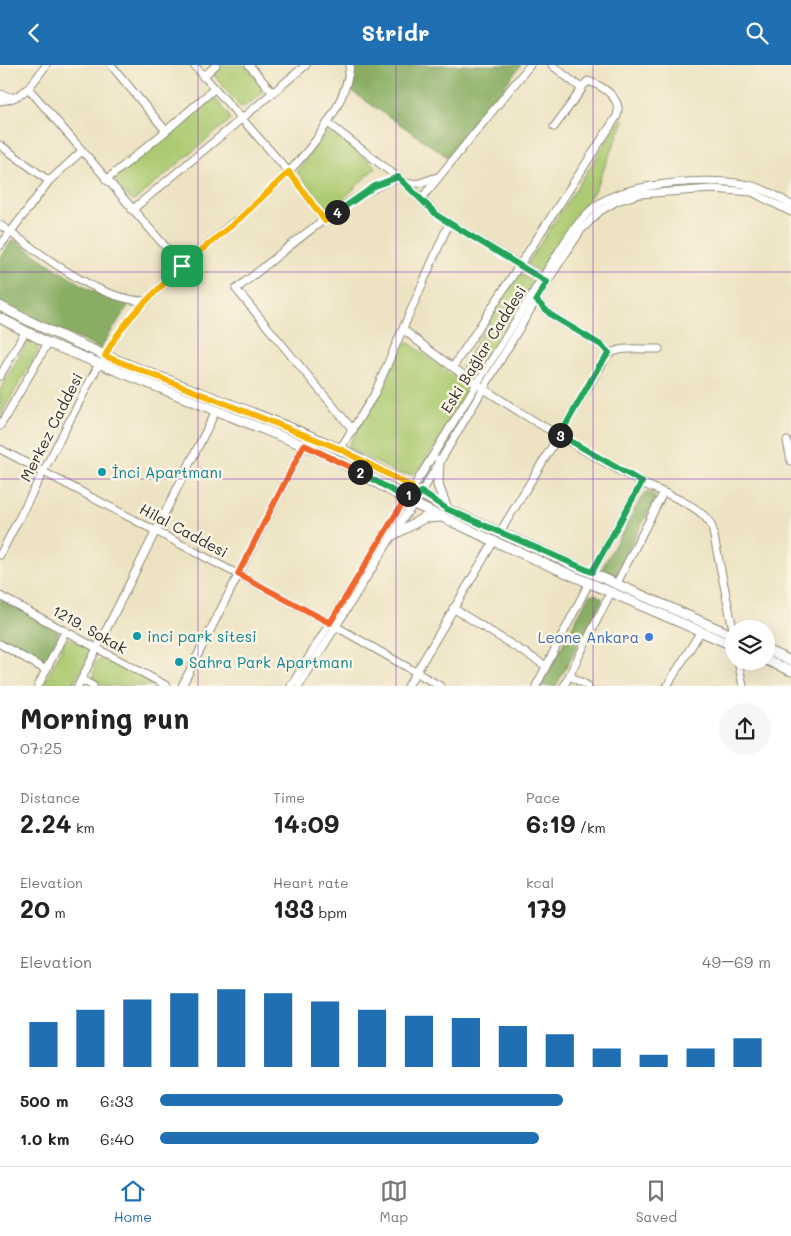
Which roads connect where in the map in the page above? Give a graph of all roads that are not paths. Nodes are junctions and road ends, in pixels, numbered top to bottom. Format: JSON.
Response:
{"nodes":[{"id":1,"x":46,"y":65,"type":"edge"},
{"id":2,"x":111,"y":65,"type":"edge"},
{"id":3,"x":194,"y":65,"type":"edge"},
{"id":4,"x":216,"y":65,"type":"edge"},
{"id":5,"x":249,"y":65,"type":"edge"},
{"id":6,"x":306,"y":65,"type":"edge"},
{"id":7,"x":350,"y":65,"type":"edge"},
{"id":8,"x":530,"y":65,"type":"edge"},
{"id":9,"x":552,"y":65,"type":"edge"},
{"id":10,"x":203,"y":77,"type":"junction"},
{"id":11,"x":581,"y":88,"type":"junction"},
{"id":12,"x":29,"y":89,"type":"junction"},
{"id":13,"x":214,"y":89,"type":"junction"},
{"id":14,"x":273,"y":93,"type":"junction"},
{"id":15,"x":0,"y":94,"type":"edge"},
{"id":16,"x":11,"y":97,"type":"junction"},
{"id":17,"x":0,"y":101,"type":"edge"},
{"id":18,"x":240,"y":118,"type":"junction"},
{"id":19,"x":328,"y":123,"type":"junction"},
{"id":20,"x":554,"y":127,"type":"dead end"},
{"id":21,"x":166,"y":131,"type":"junction"},
{"id":22,"x":0,"y":145,"type":"edge"},
{"id":23,"x":82,"y":151,"type":"junction"},
{"id":24,"x":289,"y":172,"type":"junction"},
{"id":25,"x":440,"y":176,"type":"junction"},
{"id":26,"x":398,"y":177,"type":"junction"},
{"id":27,"x":106,"y":180,"type":"junction"},
{"id":28,"x":49,"y":181,"type":"junction"},
{"id":29,"x":406,"y":184,"type":"junction"},
{"id":30,"x":421,"y":199,"type":"junction"},
{"id":31,"x":791,"y":205,"type":"edge"},
{"id":32,"x":132,"y":210,"type":"junction"},
{"id":33,"x":791,"y":212,"type":"edge"},
{"id":34,"x":325,"y":221,"type":"junction"},
{"id":35,"x":449,"y":223,"type":"junction"},
{"id":36,"x":0,"y":225,"type":"edge"},
{"id":37,"x":10,"y":231,"type":"junction"},
{"id":38,"x":0,"y":246,"type":"edge"},
{"id":39,"x":519,"y":265,"type":"junction"},
{"id":40,"x":182,"y":266,"type":"junction"},
{"id":41,"x":545,"y":280,"type":"junction"},
{"id":42,"x":536,"y":300,"type":"junction"},
{"id":43,"x":145,"y":301,"type":"junction"},
{"id":44,"x":0,"y":306,"type":"edge"},
{"id":45,"x":0,"y":319,"type":"edge"},
{"id":46,"x":404,"y":330,"type":"junction"},
{"id":47,"x":25,"y":332,"type":"junction"},
{"id":48,"x":48,"y":343,"type":"junction"},
{"id":49,"x":659,"y":349,"type":"dead end"},
{"id":50,"x":609,"y":353,"type":"junction"},
{"id":51,"x":105,"y":356,"type":"junction"},
{"id":52,"x":99,"y":364,"type":"junction"},
{"id":53,"x":453,"y":367,"type":"junction"},
{"id":54,"x":0,"y":376,"type":"edge"},
{"id":55,"x":480,"y":387,"type":"junction"},
{"id":56,"x":216,"y":411,"type":"junction"},
{"id":57,"x":0,"y":426,"type":"edge"},
{"id":58,"x":353,"y":430,"type":"junction"},
{"id":59,"x":559,"y":434,"type":"junction"},
{"id":60,"x":787,"y":441,"type":"dead end"},
{"id":61,"x":304,"y":445,"type":"junction"},
{"id":62,"x":0,"y":449,"type":"edge"},
{"id":63,"x":340,"y":449,"type":"junction"},
{"id":64,"x":439,"y":460,"type":"junction"},
{"id":65,"x":791,"y":461,"type":"edge"},
{"id":66,"x":44,"y":471,"type":"junction"},
{"id":67,"x":642,"y":482,"type":"junction"},
{"id":68,"x":417,"y":490,"type":"junction"},
{"id":69,"x":663,"y":493,"type":"junction"},
{"id":70,"x":410,"y":501,"type":"junction"},
{"id":71,"x":445,"y":513,"type":"junction"},
{"id":72,"x":156,"y":531,"type":"junction"},
{"id":73,"x":500,"y":532,"type":"junction"},
{"id":74,"x":393,"y":535,"type":"junction"},
{"id":75,"x":494,"y":541,"type":"junction"},
{"id":76,"x":0,"y":555,"type":"edge"},
{"id":77,"x":592,"y":572,"type":"junction"},
{"id":78,"x":238,"y":574,"type":"junction"},
{"id":79,"x":589,"y":583,"type":"junction"},
{"id":80,"x":617,"y":583,"type":"junction"},
{"id":81,"x":611,"y":592,"type":"junction"},
{"id":82,"x":0,"y":596,"type":"edge"},
{"id":83,"x":453,"y":608,"type":"junction"},
{"id":84,"x":731,"y":620,"type":"edge"},
{"id":85,"x":333,"y":624,"type":"junction"},
{"id":86,"x":701,"y":631,"type":"junction"},
{"id":87,"x":725,"y":631,"type":"edge"},
{"id":88,"x":65,"y":632,"type":"junction"},
{"id":89,"x":725,"y":642,"type":"edge"},
{"id":90,"x":0,"y":644,"type":"edge"},
{"id":91,"x":98,"y":650,"type":"junction"},
{"id":92,"x":775,"y":654,"type":"edge"},
{"id":93,"x":791,"y":661,"type":"edge"},
{"id":94,"x":775,"y":664,"type":"edge"},
{"id":95,"x":546,"y":666,"type":"junction"},
{"id":96,"x":46,"y":670,"type":"junction"},
{"id":97,"x":740,"y":670,"type":"edge"},
{"id":98,"x":791,"y":671,"type":"edge"},
{"id":99,"x":416,"y":672,"type":"junction"},
{"id":100,"x":570,"y":676,"type":"junction"},
{"id":101,"x":80,"y":683,"type":"edge"},
{"id":102,"x":38,"y":686,"type":"edge"},
{"id":103,"x":93,"y":686,"type":"edge"},
{"id":104,"x":167,"y":686,"type":"edge"},
{"id":105,"x":182,"y":686,"type":"edge"},
{"id":106,"x":291,"y":686,"type":"edge"},
{"id":107,"x":299,"y":686,"type":"edge"},
{"id":108,"x":408,"y":686,"type":"edge"},
{"id":109,"x":440,"y":686,"type":"edge"},
{"id":110,"x":536,"y":686,"type":"edge"},
{"id":111,"x":564,"y":686,"type":"edge"},
{"id":112,"x":588,"y":686,"type":"edge"},
{"id":113,"x":667,"y":686,"type":"edge"},
{"id":114,"x":743,"y":686,"type":"edge"}],
"edges":[{"from":1,"to":12,"type":"street"},
{"from":2,"to":21,"type":"street"},
{"from":3,"to":10,"type":"street"},
{"from":4,"to":10,"type":"street"},
{"from":5,"to":14,"type":"street"},
{"from":6,"to":14,"type":"street"},
{"from":7,"to":19,"type":"street"},
{"from":8,"to":25,"type":"street"},
{"from":9,"to":11,"type":"street"},
{"from":10,"to":13,"type":"street"},
{"from":11,"to":20,"type":"street"},
{"from":11,"to":39,"type":"street"},
{"from":12,"to":16,"type":"street"},
{"from":12,"to":23,"type":"street"},
{"from":13,"to":18,"type":"street"},
{"from":13,"to":21,"type":"street"},
{"from":14,"to":18,"type":"street"},
{"from":15,"to":16,"type":"street"},
{"from":16,"to":17,"type":"street"},
{"from":18,"to":24,"type":"street"},
{"from":18,"to":32,"type":"street"},
{"from":19,"to":24,"type":"street"},
{"from":19,"to":26,"type":"street"},
{"from":21,"to":27,"type":"street"},
{"from":22,"to":28,"type":"street"},
{"from":23,"to":27,"type":"street"},
{"from":23,"to":28,"type":"street"},
{"from":24,"to":34,"type":"street"},
{"from":24,"to":40,"type":"street"},
{"from":25,"to":29,"type":"street"},
{"from":25,"to":30,"type":"street"},
{"from":26,"to":29,"type":"street"},
{"from":26,"to":34,"type":"street"},
{"from":27,"to":32,"type":"street"},
{"from":28,"to":37,"type":"street"},
{"from":29,"to":30,"type":"street"},
{"from":30,"to":35,"type":"street"},
{"from":31,"to":41,"type":"street","name":"Eski Bağlar Caddesi"},
{"from":32,"to":40,"type":"street"},
{"from":33,"to":41,"type":"street","name":"Eski Bağlar Caddesi"},
{"from":34,"to":58,"type":"street"},
{"from":35,"to":39,"type":"street"},
{"from":35,"to":46,"type":"street"},
{"from":36,"to":37,"type":"street"},
{"from":37,"to":38,"type":"street"},
{"from":37,"to":43,"type":"street"},
{"from":39,"to":41,"type":"street"},
{"from":39,"to":53,"type":"street"},
{"from":40,"to":43,"type":"street"},
{"from":41,"to":42,"type":"street","name":"Eski Bağlar Caddesi"},
{"from":41,"to":55,"type":"street","name":"Eski Bağlar Caddesi"},
{"from":42,"to":50,"type":"street"},
{"from":42,"to":55,"type":"street","name":"Eski Bağlar Caddesi"},
{"from":43,"to":51,"type":"street"},
{"from":44,"to":51,"type":"main road"},
{"from":45,"to":47,"type":"main road"},
{"from":46,"to":53,"type":"street"},
{"from":46,"to":58,"type":"street"},
{"from":47,"to":48,"type":"main road"},
{"from":47,"to":54,"type":"street"},
{"from":48,"to":52,"type":"main road"},
{"from":48,"to":57,"type":"street"},
{"from":49,"to":50,"type":"street"},
{"from":50,"to":59,"type":"street"},
{"from":51,"to":63,"type":"main road"},
{"from":52,"to":56,"type":"main road"},
{"from":52,"to":66,"type":"street","name":"Merkez Caddesi"},
{"from":53,"to":55,"type":"street"},
{"from":55,"to":59,"type":"street"},
{"from":55,"to":64,"type":"street","name":"Eski Bağlar Caddesi"},
{"from":55,"to":68,"type":"street","name":"Eski Bağlar Caddesi"},
{"from":56,"to":61,"type":"main road"},
{"from":56,"to":72,"type":"street"},
{"from":58,"to":63,"type":"street"},
{"from":59,"to":67,"type":"street"},
{"from":59,"to":73,"type":"street"},
{"from":60,"to":65,"type":"street"},
{"from":61,"to":70,"type":"main road"},
{"from":61,"to":78,"type":"street"},
{"from":62,"to":66,"type":"street","name":"Hilal Caddesi"},
{"from":63,"to":68,"type":"main road"},
{"from":64,"to":68,"type":"street","name":"Eski Bağlar Caddesi"},
{"from":64,"to":71,"type":"main road"},
{"from":66,"to":72,"type":"street","name":"Hilal Caddesi"},
{"from":66,"to":76,"type":"street","name":"Merkez Caddesi"},
{"from":67,"to":69,"type":"street"},
{"from":67,"to":77,"type":"street"},
{"from":68,"to":70,"type":"street","name":"Eski Bağlar Caddesi"},
{"from":68,"to":71,"type":"main road"},
{"from":69,"to":80,"type":"street"},
{"from":69,"to":84,"type":"street"},
{"from":70,"to":71,"type":"main road"},
{"from":70,"to":74,"type":"street"},
{"from":70,"to":85,"type":"street","name":"Eski Bağlar Caddesi"},
{"from":71,"to":73,"type":"main road"},
{"from":71,"to":74,"type":"main road"},
{"from":71,"to":75,"type":"main road"},
{"from":72,"to":78,"type":"street","name":"Hilal Caddesi"},
{"from":72,"to":91,"type":"street"},
{"from":73,"to":77,"type":"main road"},
{"from":74,"to":85,"type":"street"},
{"from":75,"to":79,"type":"main road"},
{"from":75,"to":83,"type":"street"},
{"from":77,"to":80,"type":"main road"},
{"from":78,"to":85,"type":"street","name":"Hilal Caddesi"},
{"from":78,"to":105,"type":"street"},
{"from":79,"to":81,"type":"main road"},
{"from":79,"to":95,"type":"street"},
{"from":80,"to":87,"type":"main road"},
{"from":81,"to":86,"type":"main road"},
{"from":81,"to":100,"type":"street"},
{"from":82,"to":88,"type":"street","name":"1219. Sokak"},
{"from":83,"to":95,"type":"street"},
{"from":83,"to":99,"type":"street"},
{"from":85,"to":99,"type":"street","name":"Hilal Caddesi"},
{"from":85,"to":106,"type":"street","name":"Eski Bağlar Caddesi"},
{"from":85,"to":107,"type":"street"},
{"from":86,"to":89,"type":"main road"},
{"from":86,"to":113,"type":"street"},
{"from":88,"to":91,"type":"street","name":"1219. Sokak"},
{"from":88,"to":96,"type":"street"},
{"from":90,"to":96,"type":"street"},
{"from":91,"to":101,"type":"street"},
{"from":91,"to":104,"type":"street","name":"1219. Sokak"},
{"from":92,"to":93,"type":"main road"},
{"from":94,"to":98,"type":"main road"},
{"from":95,"to":110,"type":"street"},
{"from":96,"to":102,"type":"street"},
{"from":97,"to":114,"type":"street"},
{"from":99,"to":108,"type":"street"},
{"from":99,"to":109,"type":"street","name":"Hilal Caddesi"},
{"from":100,"to":111,"type":"street"},
{"from":100,"to":112,"type":"street"},
{"from":101,"to":103,"type":"street"}]}
